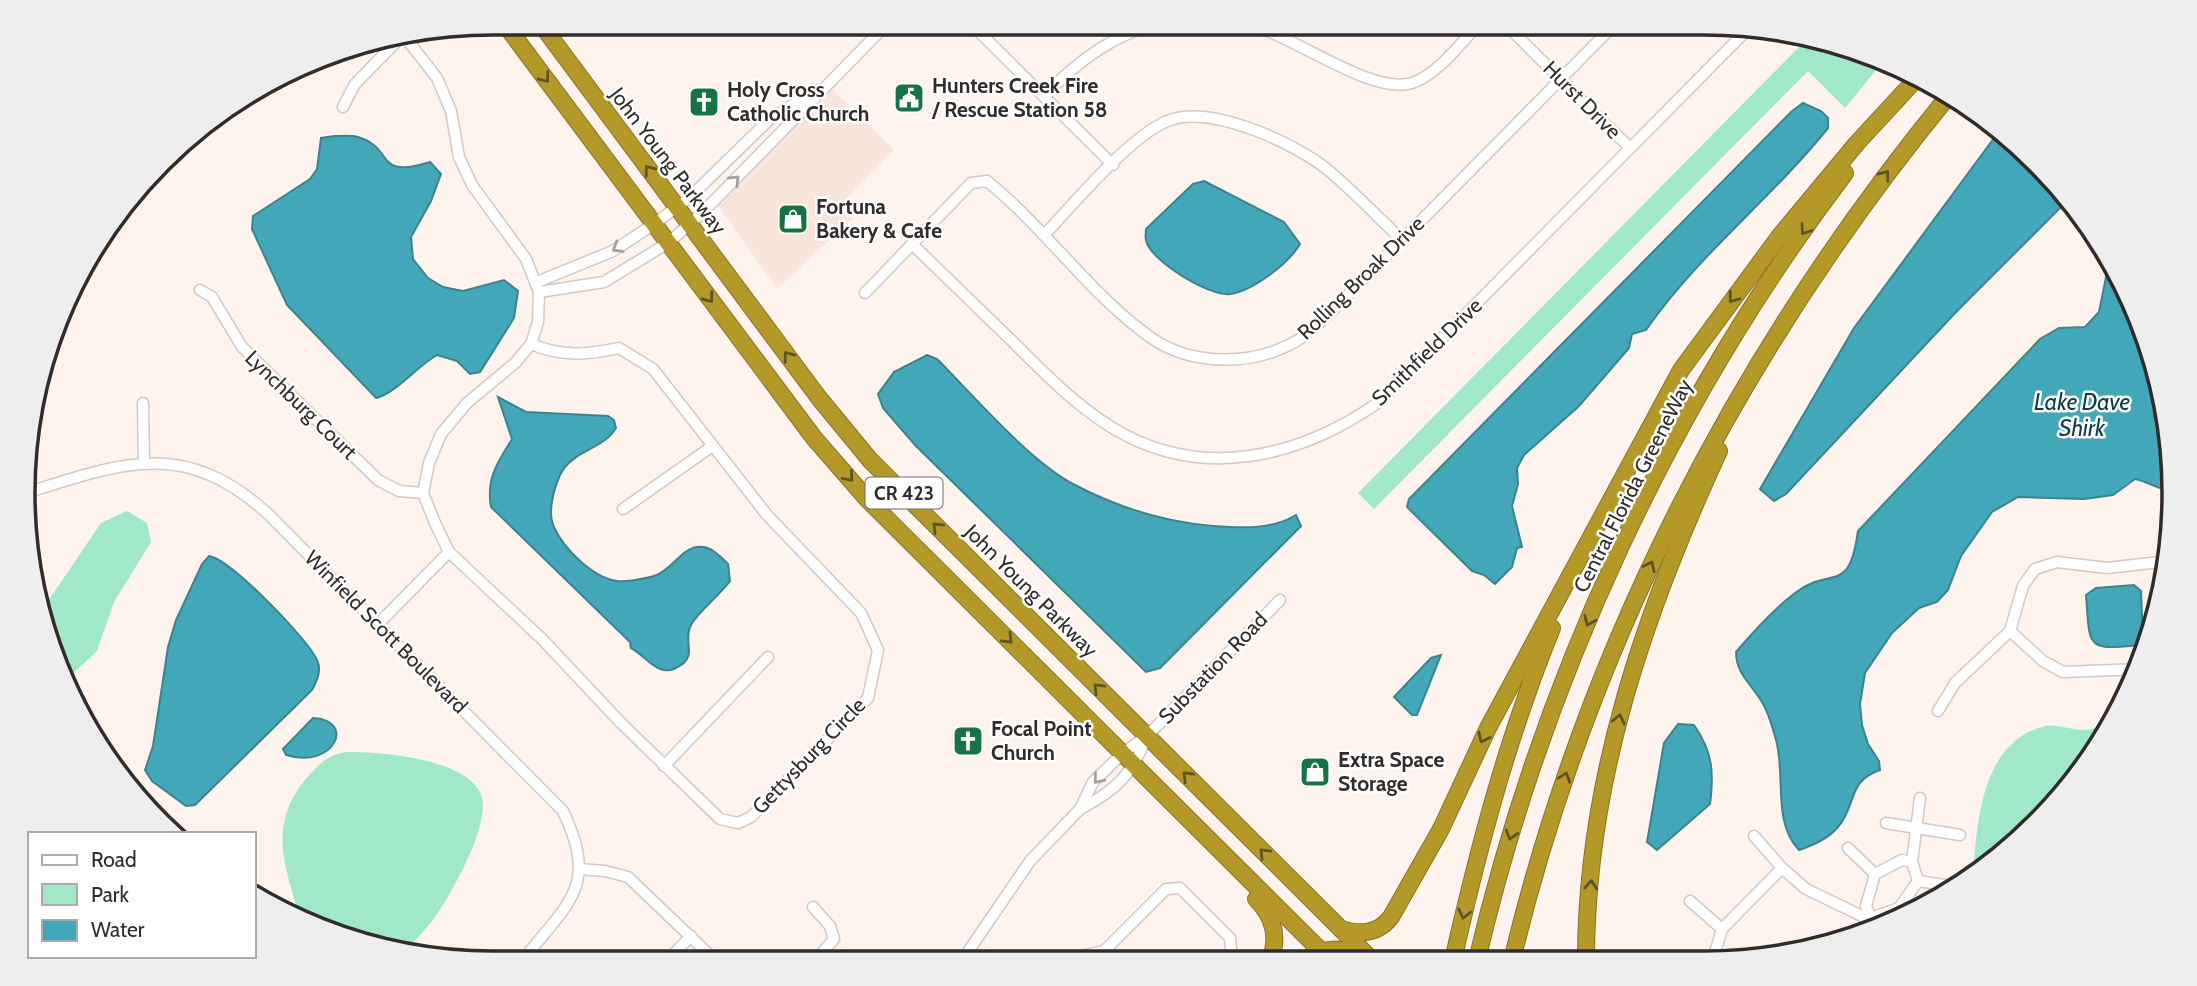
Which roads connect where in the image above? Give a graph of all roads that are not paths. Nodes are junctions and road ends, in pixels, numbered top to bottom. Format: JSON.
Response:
{"nodes":[{"id":1,"x":513,"y":35,"type":"edge"},
{"id":2,"x":549,"y":35,"type":"edge"},
{"id":3,"x":876,"y":35,"type":"edge"},
{"id":4,"x":985,"y":35,"type":"edge"},
{"id":5,"x":1121,"y":35,"type":"edge"},
{"id":6,"x":1280,"y":35,"type":"edge"},
{"id":7,"x":1468,"y":35,"type":"edge"},
{"id":8,"x":1516,"y":35,"type":"edge"},
{"id":9,"x":1604,"y":35,"type":"edge"},
{"id":10,"x":1740,"y":37,"type":"edge"},
{"id":11,"x":408,"y":43,"type":"edge"},
{"id":12,"x":394,"y":46,"type":"edge"},
{"id":13,"x":1561,"y":79,"type":"junction"},
{"id":14,"x":828,"y":83,"type":"junction"},
{"id":15,"x":1912,"y":85,"type":"edge"},
{"id":16,"x":1913,"y":85,"type":"edge"},
{"id":17,"x":1044,"y":96,"type":"junction"},
{"id":18,"x":1943,"y":103,"type":"edge"},
{"id":19,"x":343,"y":107,"type":"dead end"},
{"id":20,"x":1630,"y":148,"type":"junction"},
{"id":21,"x":1113,"y":165,"type":"junction"},
{"id":22,"x":677,"y":208,"type":"junction"},
{"id":23,"x":654,"y":225,"type":"junction"},
{"id":24,"x":690,"y":225,"type":"junction"},
{"id":25,"x":1044,"y":235,"type":"junction"},
{"id":26,"x":1402,"y":240,"type":"junction"},
{"id":27,"x":668,"y":243,"type":"junction"},
{"id":28,"x":912,"y":244,"type":"junction"},
{"id":29,"x":578,"y":268,"type":"junction"},
{"id":30,"x":1817,"y":271,"type":"junction"},
{"id":31,"x":585,"y":286,"type":"junction"},
{"id":32,"x":538,"y":287,"type":"junction"},
{"id":33,"x":200,"y":290,"type":"dead end"},
{"id":34,"x":865,"y":293,"type":"dead end"},
{"id":35,"x":531,"y":344,"type":"junction"},
{"id":36,"x":143,"y":403,"type":"dead end"},
{"id":37,"x":711,"y":447,"type":"junction"},
{"id":38,"x":144,"y":462,"type":"junction"},
{"id":39,"x":35,"y":490,"type":"edge"},
{"id":40,"x":423,"y":493,"type":"junction"},
{"id":41,"x":623,"y":509,"type":"dead end"},
{"id":42,"x":449,"y":552,"type":"junction"},
{"id":43,"x":1578,"y":561,"type":"junction"},
{"id":44,"x":2156,"y":562,"type":"edge"},
{"id":45,"x":1280,"y":600,"type":"dead end"},
{"id":46,"x":378,"y":624,"type":"junction"},
{"id":47,"x":2010,"y":631,"type":"junction"},
{"id":48,"x":768,"y":657,"type":"dead end"},
{"id":49,"x":2127,"y":669,"type":"edge"},
{"id":50,"x":1938,"y":711,"type":"dead end"},
{"id":51,"x":1147,"y":736,"type":"junction"},
{"id":52,"x":1123,"y":753,"type":"junction"},
{"id":53,"x":664,"y":765,"type":"junction"},
{"id":54,"x":1136,"y":766,"type":"junction"},
{"id":55,"x":1168,"y":797,"type":"junction"},
{"id":56,"x":1920,"y":798,"type":"dead end"},
{"id":57,"x":1080,"y":809,"type":"junction"},
{"id":58,"x":1886,"y":823,"type":"dead end"},
{"id":59,"x":1919,"y":827,"type":"junction"},
{"id":60,"x":1960,"y":835,"type":"dead end"},
{"id":61,"x":1754,"y":836,"type":"dead end"},
{"id":62,"x":1848,"y":848,"type":"dead end"},
{"id":63,"x":1912,"y":862,"type":"junction"},
{"id":64,"x":1782,"y":868,"type":"junction"},
{"id":65,"x":579,"y":869,"type":"junction"},
{"id":66,"x":1875,"y":874,"type":"junction"},
{"id":67,"x":1918,"y":881,"type":"junction"},
{"id":68,"x":1941,"y":885,"type":"edge"},
{"id":69,"x":1690,"y":901,"type":"dead end"},
{"id":70,"x":813,"y":907,"type":"dead end"},
{"id":71,"x":1900,"y":907,"type":"edge"},
{"id":72,"x":1891,"y":911,"type":"edge"},
{"id":73,"x":1871,"y":918,"type":"junction"},
{"id":74,"x":1341,"y":929,"type":"junction"},
{"id":75,"x":1722,"y":929,"type":"junction"},
{"id":76,"x":691,"y":936,"type":"junction"},
{"id":77,"x":530,"y":951,"type":"edge"},
{"id":78,"x":677,"y":951,"type":"edge"},
{"id":79,"x":707,"y":951,"type":"edge"},
{"id":80,"x":824,"y":951,"type":"edge"},
{"id":81,"x":969,"y":951,"type":"edge"},
{"id":82,"x":1104,"y":951,"type":"edge"},
{"id":83,"x":1231,"y":951,"type":"edge"},
{"id":84,"x":1274,"y":951,"type":"edge"},
{"id":85,"x":1322,"y":951,"type":"edge"},
{"id":86,"x":1363,"y":951,"type":"edge"},
{"id":87,"x":1455,"y":951,"type":"edge"},
{"id":88,"x":1479,"y":951,"type":"edge"},
{"id":89,"x":1515,"y":951,"type":"edge"},
{"id":90,"x":1587,"y":951,"type":"edge"},
{"id":91,"x":1716,"y":951,"type":"edge"}],
"edges":[{"from":1,"to":23,"type":"highway","number":"CR 423","one_way":true},
{"from":22,"to":2,"type":"highway","name":"John Young Parkway","number":"CR 423","one_way":true},
{"from":3,"to":14,"type":"street"},
{"from":4,"to":17,"type":"street"},
{"from":5,"to":17,"type":"street"},
{"from":6,"to":7,"type":"street"},
{"from":8,"to":13,"type":"street","name":"Hurst Drive"},
{"from":9,"to":13,"type":"street","name":"Rolling Broak Drive"},
{"from":10,"to":20,"type":"street","name":"Smithfield Drive"},
{"from":11,"to":32,"type":"street"},
{"from":12,"to":19,"type":"street"},
{"from":13,"to":20,"type":"street","name":"Hurst Drive"},
{"from":13,"to":26,"type":"street","name":"Rolling Broak Drive"},
{"from":14,"to":22,"type":"street"},
{"from":24,"to":14,"type":"street","one_way":true},
{"from":15,"to":43,"type":"highway","one_way":true},
{"from":16,"to":88,"type":"highway","name":"Central Florida GreeneWay","one_way":true},
{"from":17,"to":21,"type":"street"},
{"from":30,"to":18,"type":"highway","one_way":true},
{"from":20,"to":28,"type":"street","name":"Smithfield Drive"},
{"from":21,"to":25,"type":"street"},
{"from":21,"to":26,"type":"street"},
{"from":22,"to":23,"type":"street"},
{"from":22,"to":24,"type":"highway","name":"John Young Parkway","number":"CR 423"},
{"from":23,"to":27,"type":"highway","number":"CR 423"},
{"from":23,"to":29,"type":"street","one_way":true},
{"from":24,"to":27,"type":"street"},
{"from":51,"to":24,"type":"highway","name":"John Young Parkway","number":"CR 423","one_way":true},
{"from":25,"to":26,"type":"street","name":"Rolling Broak Drive"},
{"from":25,"to":28,"type":"street","name":"Rolling Broak Drive"},
{"from":27,"to":31,"type":"street"},
{"from":27,"to":52,"type":"highway","number":"CR 423","one_way":true},
{"from":28,"to":34,"type":"street"},
{"from":29,"to":31,"type":"street"},
{"from":29,"to":32,"type":"street"},
{"from":89,"to":30,"type":"highway","one_way":true},
{"from":90,"to":30,"type":"highway","one_way":true},
{"from":31,"to":32,"type":"street"},
{"from":32,"to":35,"type":"street"},
{"from":33,"to":40,"type":"street","name":"Lynchburg Court"},
{"from":35,"to":37,"type":"street","name":"Gettysburg Circle"},
{"from":35,"to":40,"type":"street"},
{"from":36,"to":38,"type":"street"},
{"from":37,"to":41,"type":"street"},
{"from":37,"to":53,"type":"street","name":"Gettysburg Circle"},
{"from":38,"to":39,"type":"street","name":"Winfield Scott Boulevard"},
{"from":38,"to":46,"type":"street","name":"Winfield Scott Boulevard"},
{"from":40,"to":42,"type":"street","name":"Gettysburg Circle"},
{"from":42,"to":46,"type":"street"},
{"from":42,"to":53,"type":"street","name":"Gettysburg Circle"},
{"from":43,"to":74,"type":"highway","one_way":true},
{"from":43,"to":87,"type":"highway","one_way":true},
{"from":44,"to":47,"type":"street"},
{"from":45,"to":51,"type":"street","name":"Substation Road"},
{"from":46,"to":65,"type":"street","name":"Winfield Scott Boulevard"},
{"from":47,"to":49,"type":"street"},
{"from":47,"to":50,"type":"street"},
{"from":48,"to":53,"type":"street"},
{"from":51,"to":52,"type":"street"},
{"from":51,"to":54,"type":"street"},
{"from":74,"to":51,"type":"highway","name":"John Young Parkway","number":"CR 423","one_way":true},
{"from":52,"to":54,"type":"highway","number":"CR 423"},
{"from":52,"to":57,"type":"street","one_way":true},
{"from":54,"to":55,"type":"highway","number":"CR 423"},
{"from":54,"to":57,"type":"street"},
{"from":55,"to":84,"type":"highway"},
{"from":55,"to":85,"type":"highway","number":"CR 423"},
{"from":56,"to":59,"type":"street"},
{"from":57,"to":81,"type":"street"},
{"from":58,"to":59,"type":"street"},
{"from":59,"to":60,"type":"street"},
{"from":59,"to":63,"type":"street"},
{"from":61,"to":64,"type":"street"},
{"from":62,"to":66,"type":"street"},
{"from":63,"to":66,"type":"street"},
{"from":63,"to":67,"type":"street"},
{"from":64,"to":73,"type":"street"},
{"from":64,"to":75,"type":"street"},
{"from":65,"to":76,"type":"street"},
{"from":65,"to":77,"type":"street","name":"Winfield Scott Boulevard"},
{"from":66,"to":73,"type":"street"},
{"from":67,"to":68,"type":"street"},
{"from":67,"to":71,"type":"street"},
{"from":69,"to":75,"type":"street"},
{"from":70,"to":80,"type":"street"},
{"from":72,"to":73,"type":"street"},
{"from":74,"to":86,"type":"highway","name":"John Young Parkway","number":"CR 423"},
{"from":75,"to":91,"type":"street"},
{"from":76,"to":78,"type":"street"},
{"from":76,"to":79,"type":"street"},
{"from":82,"to":83,"type":"street"}]}
